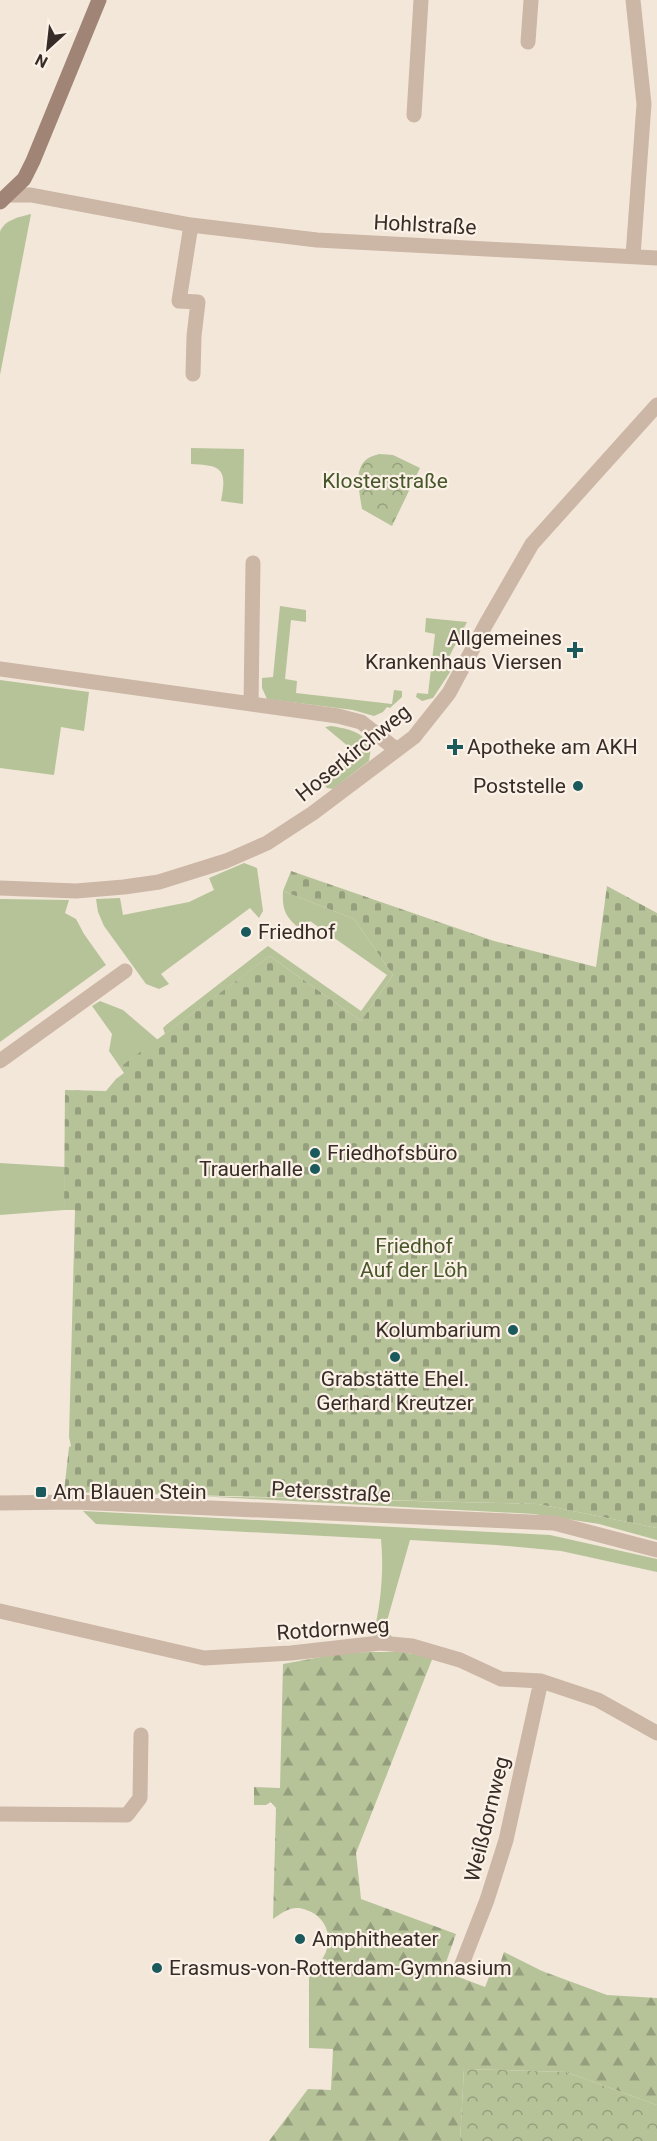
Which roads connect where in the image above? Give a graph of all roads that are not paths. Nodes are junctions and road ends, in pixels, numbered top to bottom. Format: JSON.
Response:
{"nodes":[{"id":1,"x":99,"y":0,"type":"edge"},
{"id":2,"x":421,"y":0,"type":"edge"},
{"id":3,"x":531,"y":0,"type":"edge"},
{"id":4,"x":633,"y":0,"type":"edge"},
{"id":5,"x":528,"y":42,"type":"dead end"},
{"id":6,"x":414,"y":115,"type":"dead end"},
{"id":7,"x":5,"y":199,"type":"edge"},
{"id":8,"x":191,"y":225,"type":"junction"},
{"id":9,"x":633,"y":256,"type":"junction"},
{"id":10,"x":657,"y":258,"type":"edge"},
{"id":11,"x":193,"y":374,"type":"dead end"},
{"id":12,"x":657,"y":405,"type":"edge"},
{"id":13,"x":253,"y":563,"type":"dead end"},
{"id":14,"x":0,"y":669,"type":"edge"},
{"id":15,"x":251,"y":704,"type":"junction"},
{"id":16,"x":397,"y":750,"type":"junction"},
{"id":17,"x":0,"y":888,"type":"edge"},
{"id":18,"x":126,"y":970,"type":"dead end"},
{"id":19,"x":0,"y":1061,"type":"edge"},
{"id":20,"x":0,"y":1503,"type":"edge"},
{"id":21,"x":657,"y":1550,"type":"edge"},
{"id":22,"x":0,"y":1611,"type":"edge"},
{"id":23,"x":541,"y":1681,"type":"junction"},
{"id":24,"x":657,"y":1733,"type":"edge"},
{"id":25,"x":141,"y":1735,"type":"dead end"},
{"id":26,"x":0,"y":1814,"type":"edge"},
{"id":27,"x":462,"y":1964,"type":"dead end"}],
"edges":[{"from":1,"to":7,"type":"main road"},
{"from":2,"to":6,"type":"street"},
{"from":3,"to":5,"type":"street"},
{"from":4,"to":9,"type":"street"},
{"from":7,"to":8,"type":"street","name":"Hohlstraße"},
{"from":8,"to":9,"type":"street","name":"Hohlstraße"},
{"from":8,"to":11,"type":"street"},
{"from":9,"to":10,"type":"street","name":"Hohlstraße"},
{"from":12,"to":16,"type":"street","name":"Hoserkirchweg"},
{"from":13,"to":15,"type":"street"},
{"from":14,"to":15,"type":"street"},
{"from":15,"to":16,"type":"street"},
{"from":16,"to":17,"type":"street","name":"Hoserkirchweg"},
{"from":18,"to":19,"type":"street"},
{"from":20,"to":21,"type":"street","name":"Petersstraße"},
{"from":22,"to":23,"type":"street","name":"Rotdornweg"},
{"from":23,"to":24,"type":"street","name":"Rotdornweg"},
{"from":23,"to":27,"type":"street","name":"Weißdornweg"},
{"from":25,"to":26,"type":"street"}]}
